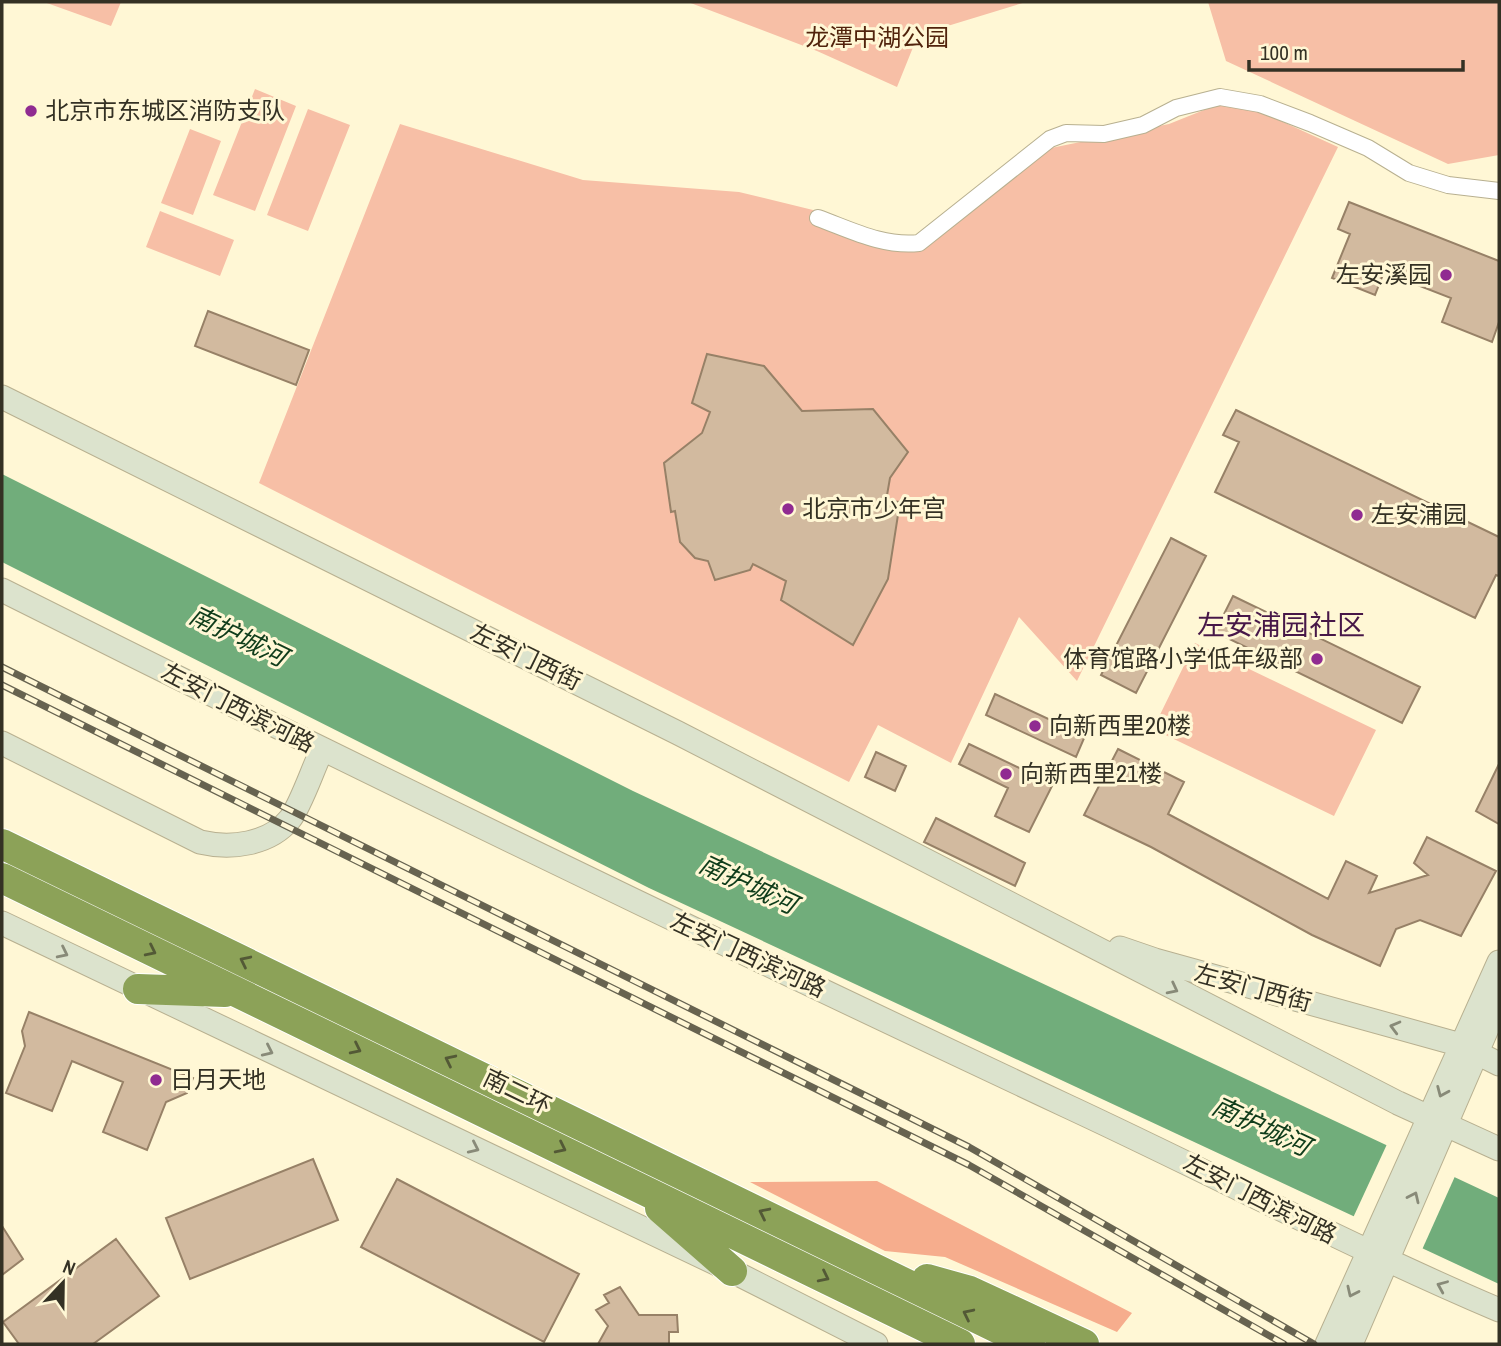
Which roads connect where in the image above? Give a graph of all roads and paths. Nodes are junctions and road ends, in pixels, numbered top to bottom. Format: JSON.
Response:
{"nodes":[{"id":1,"x":1499,"y":191,"type":"edge"},
{"id":2,"x":818,"y":218,"type":"dead end"},
{"id":3,"x":2,"y":397,"type":"edge"},
{"id":4,"x":2,"y":590,"type":"edge"},
{"id":5,"x":2,"y":743,"type":"edge"},
{"id":6,"x":322,"y":750,"type":"junction"},
{"id":7,"x":2,"y":844,"type":"edge"},
{"id":8,"x":2,"y":878,"type":"edge"},
{"id":9,"x":1049,"y":921,"type":"junction"},
{"id":10,"x":2,"y":923,"type":"edge"},
{"id":11,"x":1499,"y":962,"type":"edge"},
{"id":12,"x":138,"y":989,"type":"junction"},
{"id":13,"x":238,"y":992,"type":"junction"},
{"id":14,"x":1499,"y":1001,"type":"edge"},
{"id":15,"x":1469,"y":1048,"type":"junction"},
{"id":16,"x":1499,"y":1064,"type":"edge"},
{"id":17,"x":1438,"y":1122,"type":"junction"},
{"id":18,"x":1499,"y":1149,"type":"edge"},
{"id":19,"x":631,"y":1182,"type":"junction"},
{"id":20,"x":1381,"y":1250,"type":"junction"},
{"id":21,"x":859,"y":1260,"type":"junction"},
{"id":22,"x":732,"y":1271,"type":"junction"},
{"id":23,"x":1499,"y":1310,"type":"edge"},
{"id":24,"x":876,"y":1344,"type":"edge"},
{"id":25,"x":960,"y":1344,"type":"edge"},
{"id":26,"x":1030,"y":1344,"type":"edge"},
{"id":27,"x":1084,"y":1344,"type":"edge"},
{"id":28,"x":1327,"y":1344,"type":"edge"},
{"id":29,"x":1351,"y":1344,"type":"edge"}],
"edges":[{"from":1,"to":2,"type":"street"},
{"from":3,"to":9,"type":"street","name":"左安门西街"},
{"from":4,"to":6,"type":"street","name":"左安门西滨河路"},
{"from":5,"to":6,"type":"street"},
{"from":6,"to":20,"type":"street","name":"左安门西滨河路"},
{"from":21,"to":7,"type":"highway","name":"南二环","one_way":true},
{"from":8,"to":13,"type":"highway","name":"南二环","one_way":true},
{"from":15,"to":9,"type":"street","name":"左安门西街","one_way":true},
{"from":9,"to":17,"type":"street","name":"左安门西街","one_way":true},
{"from":10,"to":12,"type":"street","one_way":true},
{"from":11,"to":15,"type":"street"},
{"from":12,"to":13,"type":"highway"},
{"from":12,"to":22,"type":"street","one_way":true},
{"from":13,"to":19,"type":"highway","name":"南二环","one_way":true},
{"from":14,"to":15,"type":"street"},
{"from":15,"to":16,"type":"street","name":"左安门西街"},
{"from":15,"to":17,"type":"street"},
{"from":17,"to":18,"type":"street","name":"左安门西街"},
{"from":17,"to":20,"type":"street"},
{"from":19,"to":22,"type":"highway"},
{"from":19,"to":25,"type":"highway","name":"南二环","one_way":true},
{"from":23,"to":20,"type":"street","name":"左安门西滨河路","one_way":true},
{"from":20,"to":28,"type":"street","one_way":true},
{"from":20,"to":29,"type":"street"},
{"from":26,"to":21,"type":"highway","name":"南二环","one_way":true},
{"from":21,"to":27,"type":"highway"},
{"from":22,"to":24,"type":"street"}]}
